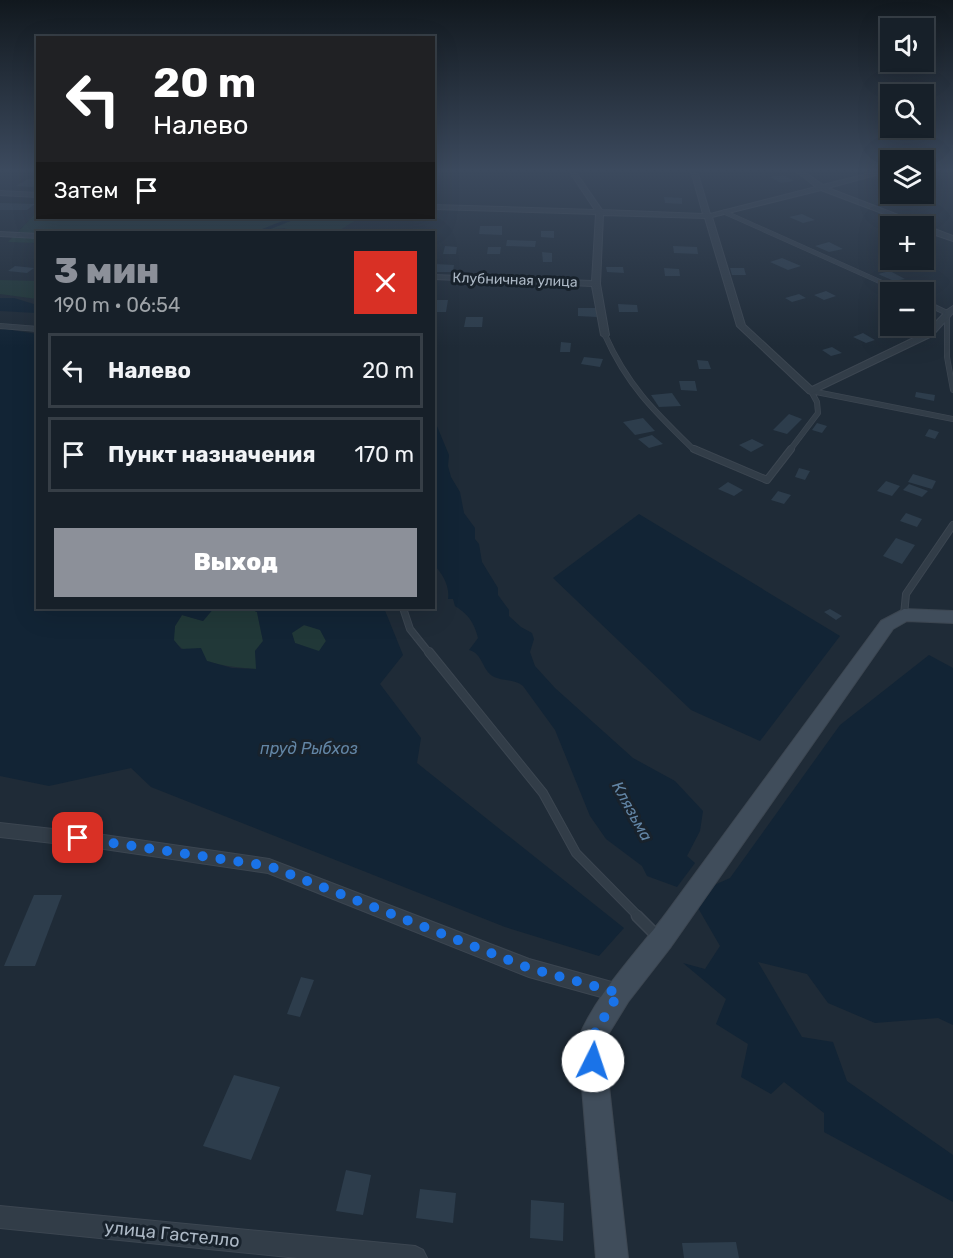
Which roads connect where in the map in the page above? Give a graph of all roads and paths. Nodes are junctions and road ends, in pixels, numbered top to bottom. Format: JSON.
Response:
{"nodes":[{"id":1,"x":599,"y":230,"type":"edge"},
{"id":2,"x":713,"y":230,"type":"edge"},
{"id":3,"x":762,"y":230,"type":"edge"},
{"id":4,"x":934,"y":231,"type":"edge"},
{"id":5,"x":0,"y":234,"type":"edge"},
{"id":6,"x":36,"y":236,"type":"edge"},
{"id":7,"x":953,"y":239,"type":"edge"},
{"id":8,"x":435,"y":277,"type":"edge"},
{"id":9,"x":880,"y":282,"type":"edge"},
{"id":10,"x":596,"y":284,"type":"junction"},
{"id":11,"x":934,"y":305,"type":"edge"},
{"id":12,"x":950,"y":311,"type":"edge"},
{"id":13,"x":0,"y":326,"type":"edge"},
{"id":14,"x":36,"y":330,"type":"edge"},
{"id":15,"x":606,"y":335,"type":"joint"},
{"id":16,"x":953,"y":390,"type":"edge"},
{"id":17,"x":811,"y":391,"type":"junction"},
{"id":18,"x":953,"y":419,"type":"edge"},
{"id":19,"x":953,"y":525,"type":"edge"},
{"id":20,"x":403,"y":609,"type":"edge"},
{"id":21,"x":953,"y":617,"type":"edge"},
{"id":22,"x":895,"y":620,"type":"junction"},
{"id":23,"x":0,"y":830,"type":"edge"},
{"id":24,"x":661,"y":940,"type":"junction"},
{"id":25,"x":619,"y":993,"type":"junction"},
{"id":26,"x":0,"y":1217,"type":"edge"},
{"id":27,"x":415,"y":1258,"type":"edge"},
{"id":28,"x":612,"y":1258,"type":"edge"}],
"edges":[{"from":1,"to":10,"type":"street"},
{"from":2,"to":17,"type":"street"},
{"from":3,"to":9,"type":"lane"},
{"from":4,"to":7,"type":"street"},
{"from":5,"to":6,"type":"street"},
{"from":8,"to":10,"type":"street","name":"Клубничная улица"},
{"from":10,"to":15,"type":"street"},
{"from":11,"to":12,"type":"lane"},
{"from":12,"to":16,"type":"lane"},
{"from":12,"to":17,"type":"street"},
{"from":13,"to":14,"type":"lane"},
{"from":15,"to":17,"type":"lane"},
{"from":17,"to":18,"type":"lane"},
{"from":19,"to":22,"type":"lane"},
{"from":20,"to":24,"type":"lane"},
{"from":21,"to":22,"type":"street"},
{"from":22,"to":24,"type":"street"},
{"from":23,"to":25,"type":"street"},
{"from":24,"to":25,"type":"street"},
{"from":25,"to":28,"type":"street"},
{"from":26,"to":27,"type":"street","name":"улица Гастелло"}]}
